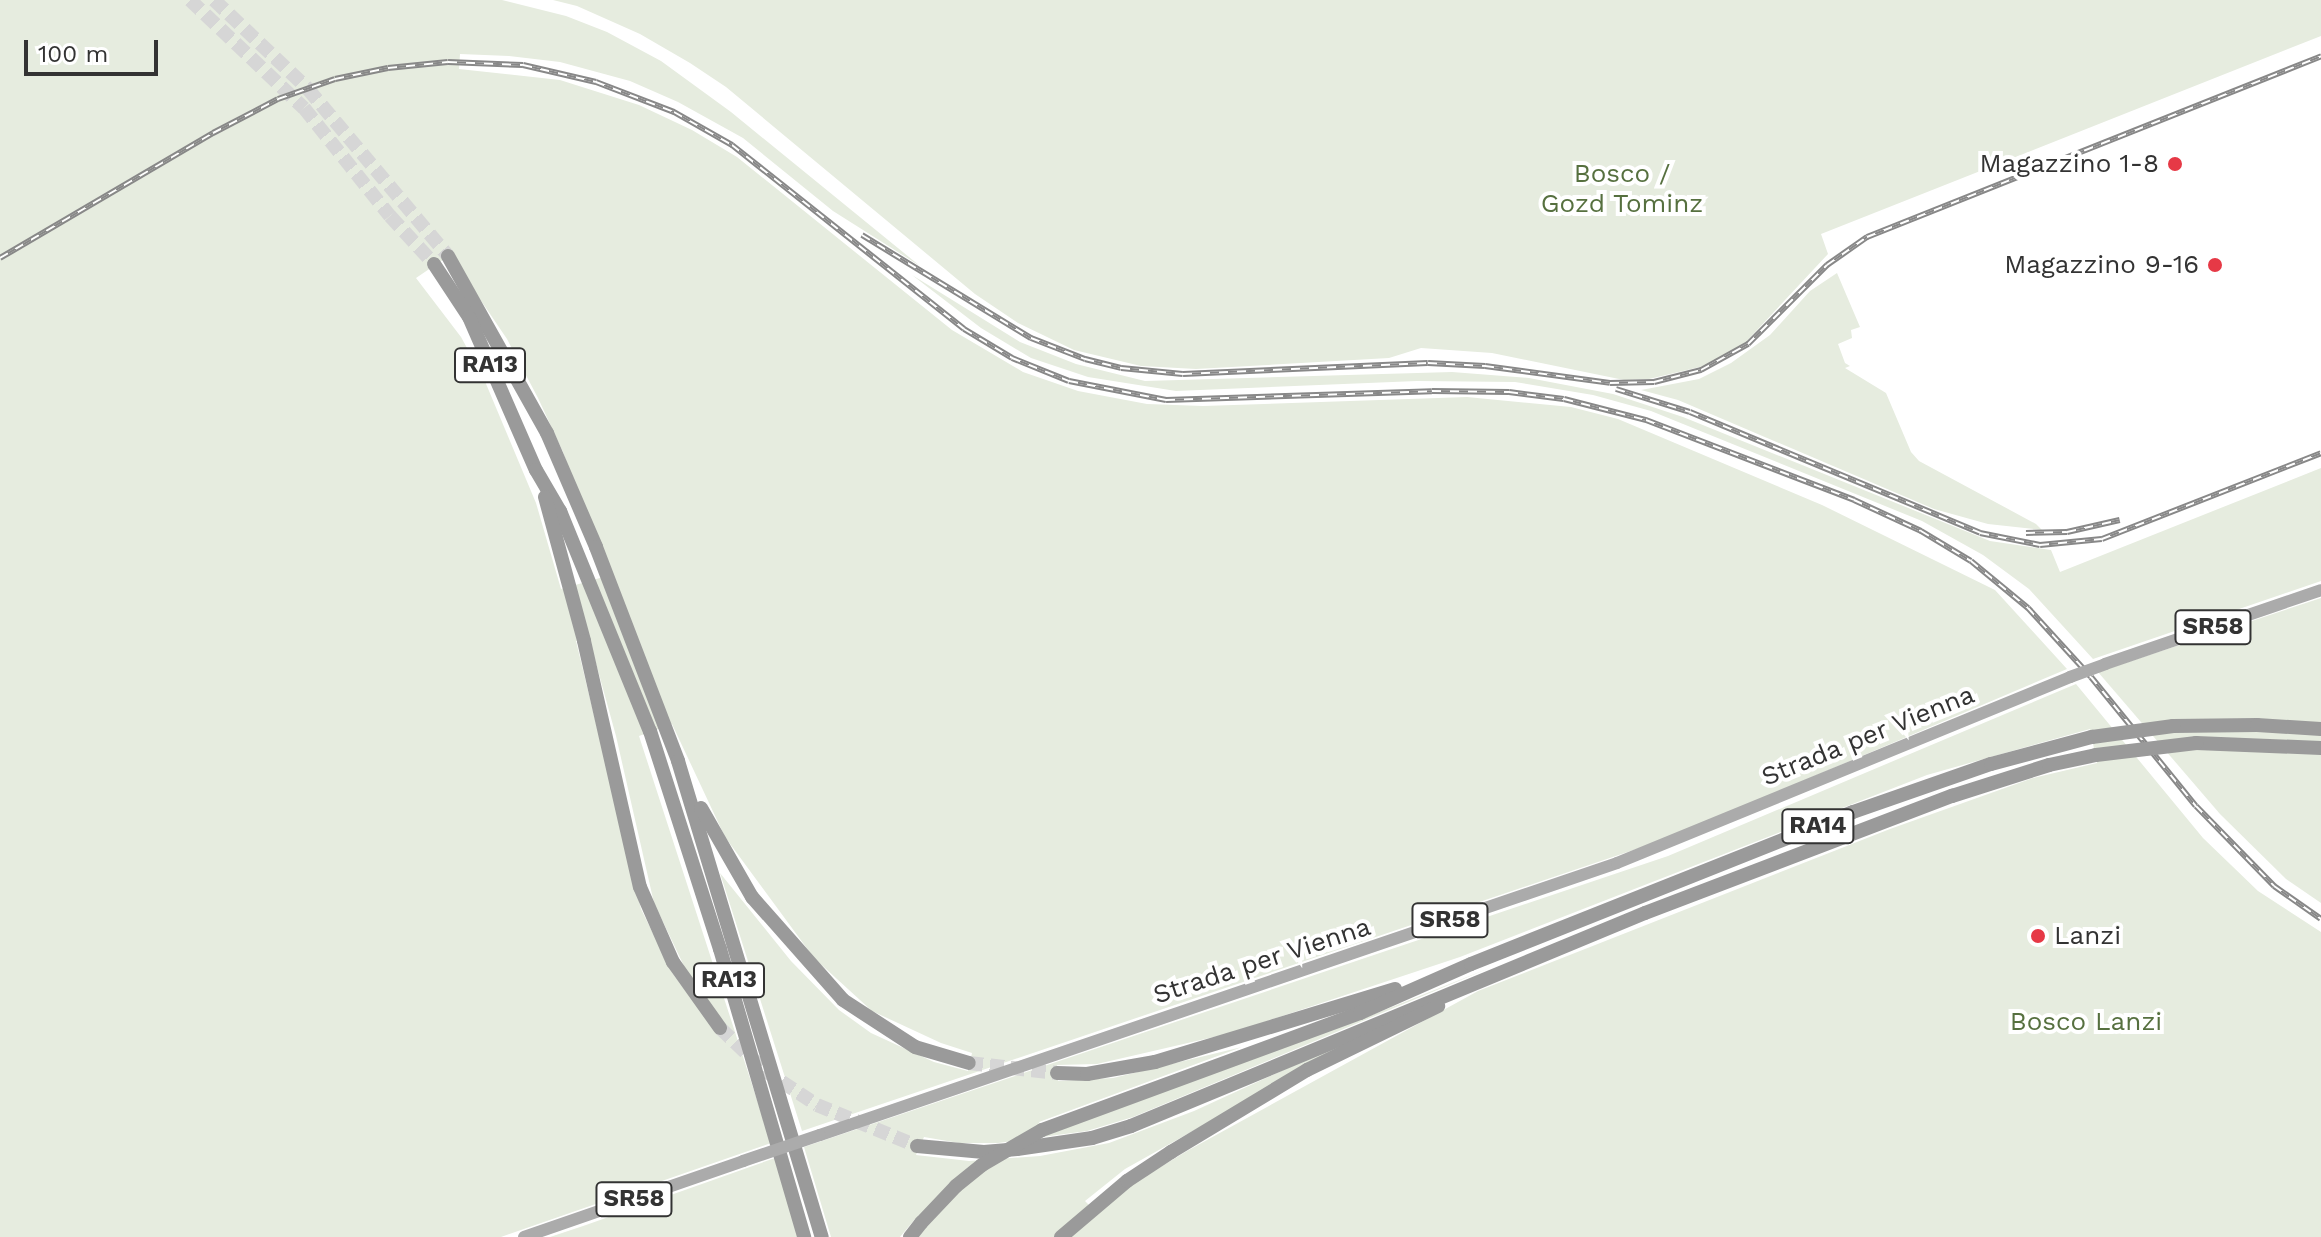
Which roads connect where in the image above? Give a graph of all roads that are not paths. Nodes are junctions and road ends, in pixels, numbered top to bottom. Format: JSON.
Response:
{"nodes":[{"id":1,"x":448,"y":256,"type":"tunnel mouth"},
{"id":2,"x":434,"y":264,"type":"tunnel mouth"},
{"id":3,"x":536,"y":470,"type":"junction"},
{"id":4,"x":2321,"y":590,"type":"edge"},
{"id":5,"x":657,"y":729,"type":"junction"},
{"id":6,"x":2321,"y":729,"type":"edge"},
{"id":7,"x":2321,"y":748,"type":"edge"},
{"id":8,"x":678,"y":761,"type":"junction"},
{"id":9,"x":1471,"y":964,"type":"junction"},
{"id":10,"x":1497,"y":973,"type":"junction"},
{"id":11,"x":720,"y":1028,"type":"tunnel mouth"},
{"id":12,"x":969,"y":1063,"type":"tunnel mouth"},
{"id":13,"x":1057,"y":1073,"type":"tunnel mouth"},
{"id":14,"x":917,"y":1146,"type":"tunnel mouth"},
{"id":15,"x":803,"y":1233,"type":"edge"},
{"id":16,"x":524,"y":1237,"type":"edge"},
{"id":17,"x":822,"y":1237,"type":"edge"},
{"id":18,"x":910,"y":1237,"type":"edge"},
{"id":19,"x":1061,"y":1237,"type":"edge"}],
"edges":[{"from":1,"to":5,"type":"highway","number":"RA13"},
{"from":2,"to":3,"type":"highway","number":"RA13"},
{"from":3,"to":5,"type":"highway","number":"RA13"},
{"from":3,"to":11,"type":"highway"},
{"from":4,"to":16,"type":"main road","name":"Strada per Vienna","number":"SR58","bridge":true},
{"from":5,"to":8,"type":"highway","number":"RA13"},
{"from":5,"to":15,"type":"highway","number":"RA13"},
{"from":6,"to":9,"type":"highway","number":"RA14","bridge":true},
{"from":7,"to":10,"type":"highway","number":"RA14","bridge":true},
{"from":8,"to":12,"type":"highway"},
{"from":8,"to":17,"type":"highway","number":"RA13"},
{"from":9,"to":13,"type":"highway"},
{"from":9,"to":18,"type":"highway","bridge":true},
{"from":10,"to":14,"type":"highway"},
{"from":10,"to":19,"type":"highway"}]}
